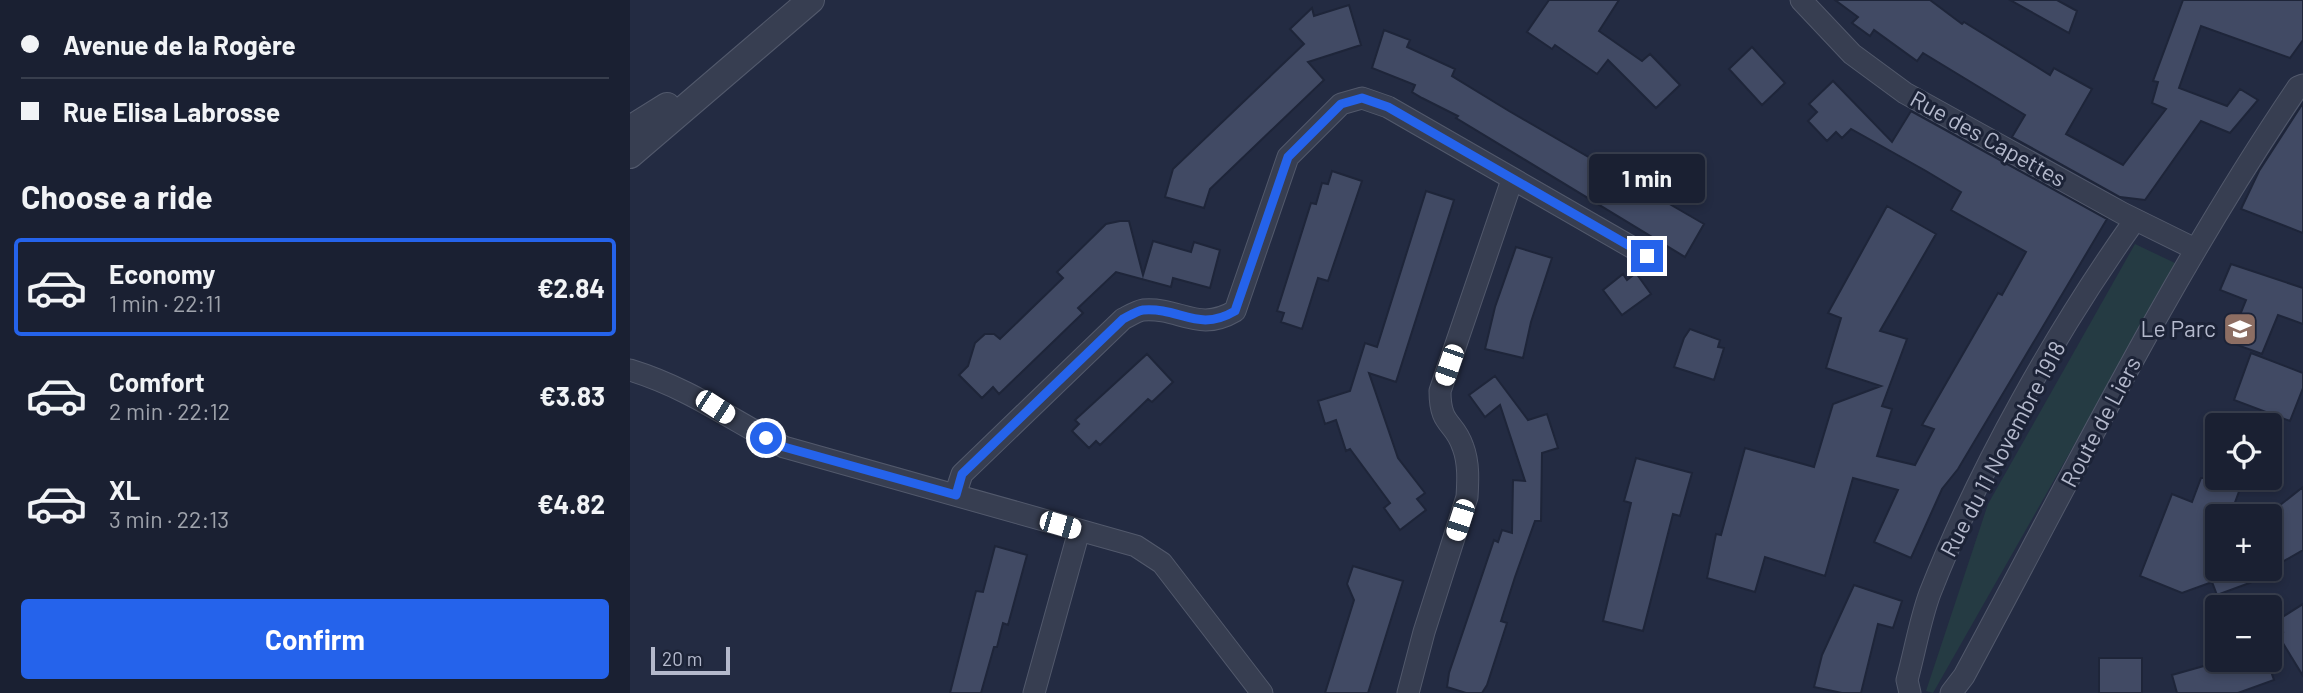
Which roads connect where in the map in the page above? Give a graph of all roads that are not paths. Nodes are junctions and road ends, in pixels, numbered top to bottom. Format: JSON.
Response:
{"nodes":[{"id":1,"x":811,"y":0,"type":"edge"},
{"id":2,"x":1801,"y":0,"type":"edge"},
{"id":3,"x":734,"y":64,"type":"junction"},
{"id":4,"x":2303,"y":85,"type":"edge"},
{"id":5,"x":630,"y":129,"type":"edge"},
{"id":6,"x":630,"y":155,"type":"edge"},
{"id":7,"x":1512,"y":180,"type":"junction"},
{"id":8,"x":2135,"y":220,"type":"junction"},
{"id":9,"x":2195,"y":249,"type":"junction"},
{"id":10,"x":1647,"y":256,"type":"dead end"},
{"id":11,"x":630,"y":370,"type":"edge"},
{"id":12,"x":956,"y":495,"type":"junction"},
{"id":13,"x":1079,"y":531,"type":"junction"},
{"id":14,"x":1963,"y":687,"type":"edge"},
{"id":15,"x":1034,"y":693,"type":"edge"},
{"id":16,"x":1262,"y":693,"type":"edge"},
{"id":17,"x":1408,"y":693,"type":"edge"},
{"id":18,"x":1910,"y":693,"type":"edge"}],
"edges":[{"from":1,"to":3,"type":"street"},
{"from":2,"to":8,"type":"street","name":"Rue des Capettes"},
{"from":3,"to":5,"type":"street"},
{"from":3,"to":6,"type":"street"},
{"from":4,"to":9,"type":"street","name":"Route de Liers"},
{"from":7,"to":10,"type":"street"},
{"from":7,"to":12,"type":"street"},
{"from":7,"to":17,"type":"street"},
{"from":8,"to":9,"type":"street","name":"Rue des Capettes"},
{"from":8,"to":18,"type":"street","name":"Rue du 11 Novembre 1918"},
{"from":9,"to":14,"type":"street","name":"Route de Liers"},
{"from":11,"to":12,"type":"street"},
{"from":12,"to":13,"type":"street"},
{"from":13,"to":15,"type":"street"},
{"from":13,"to":16,"type":"street"}]}
